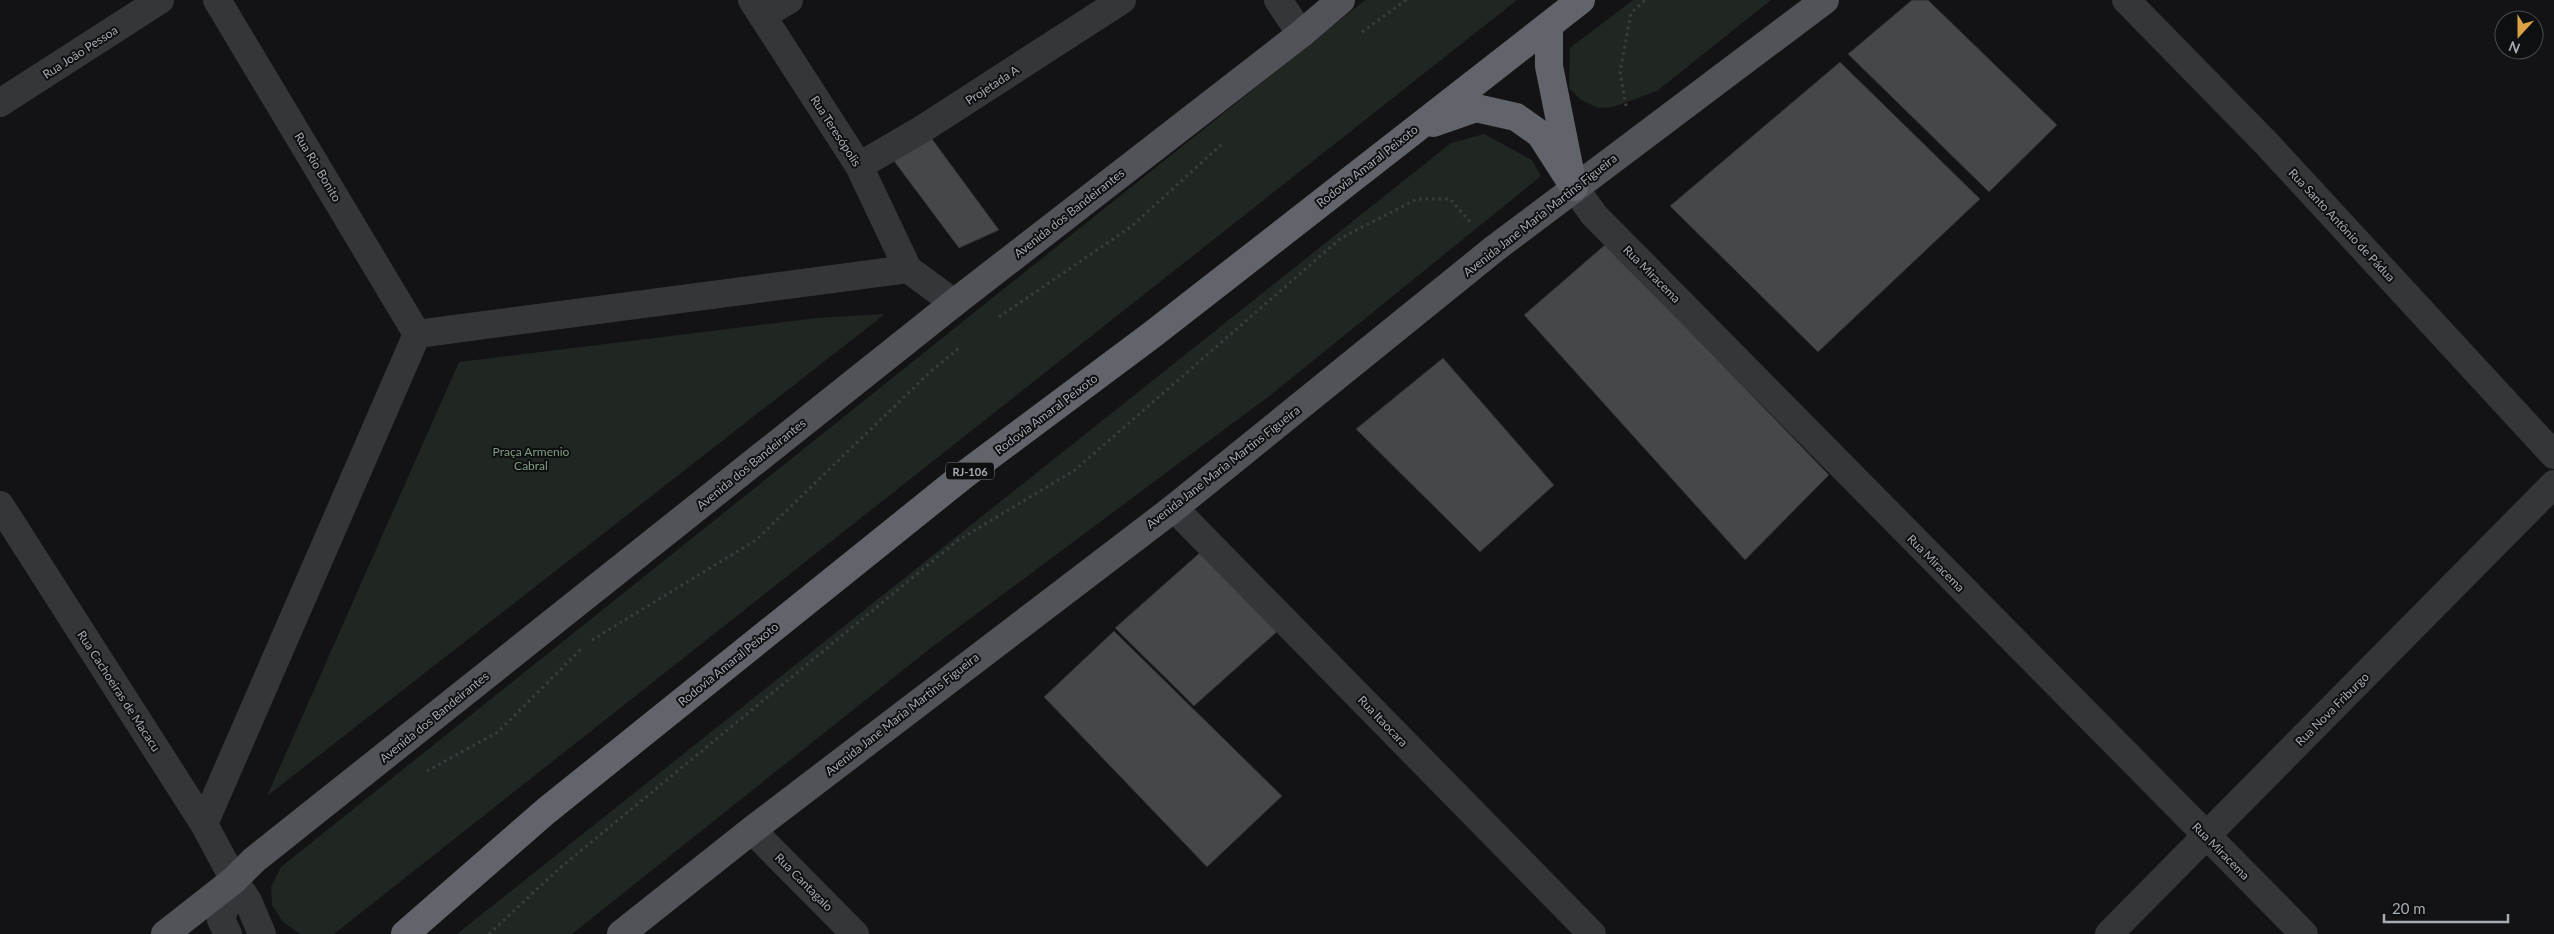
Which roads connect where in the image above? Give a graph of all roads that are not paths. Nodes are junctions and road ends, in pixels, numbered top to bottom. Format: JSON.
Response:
{"nodes":[{"id":1,"x":160,"y":0,"type":"edge"},
{"id":2,"x":217,"y":0,"type":"edge"},
{"id":3,"x":789,"y":0,"type":"edge"},
{"id":4,"x":1122,"y":0,"type":"edge"},
{"id":5,"x":1278,"y":0,"type":"edge"},
{"id":6,"x":1341,"y":0,"type":"edge"},
{"id":7,"x":1581,"y":0,"type":"edge"},
{"id":8,"x":1825,"y":0,"type":"edge"},
{"id":9,"x":2126,"y":0,"type":"edge"},
{"id":10,"x":757,"y":8,"type":"edge"},
{"id":11,"x":1549,"y":25,"type":"junction"},
{"id":12,"x":1300,"y":34,"type":"junction"},
{"id":13,"x":0,"y":104,"type":"edge"},
{"id":14,"x":1412,"y":130,"type":"junction"},
{"id":15,"x":859,"y":166,"type":"junction"},
{"id":16,"x":1574,"y":187,"type":"junction"},
{"id":17,"x":908,"y":269,"type":"junction"},
{"id":18,"x":954,"y":303,"type":"junction"},
{"id":19,"x":417,"y":334,"type":"junction"},
{"id":20,"x":2554,"y":455,"type":"edge"},
{"id":21,"x":2554,"y":484,"type":"edge"},
{"id":22,"x":0,"y":504,"type":"edge"},
{"id":23,"x":1174,"y":508,"type":"junction"},
{"id":24,"x":204,"y":824,"type":"junction"},
{"id":25,"x":752,"y":830,"type":"junction"},
{"id":26,"x":2206,"y":837,"type":"junction"},
{"id":27,"x":234,"y":880,"type":"junction"},
{"id":28,"x":165,"y":934,"type":"edge"},
{"id":29,"x":228,"y":934,"type":"edge"},
{"id":30,"x":262,"y":934,"type":"edge"},
{"id":31,"x":405,"y":934,"type":"edge"},
{"id":32,"x":622,"y":934,"type":"edge"},
{"id":33,"x":855,"y":934,"type":"edge"},
{"id":34,"x":1592,"y":934,"type":"edge"},
{"id":35,"x":2109,"y":934,"type":"edge"},
{"id":36,"x":2304,"y":934,"type":"edge"}],
"edges":[{"from":1,"to":13,"type":"street","name":"Rua João Pessoa"},
{"from":2,"to":19,"type":"street","name":"Rua Rio Bonito"},
{"from":3,"to":10,"type":"street"},
{"from":4,"to":15,"type":"street","name":"Projetada A"},
{"from":5,"to":12,"type":"street"},
{"from":6,"to":12,"type":"main road","name":"Avenida dos Bandeirantes"},
{"from":7,"to":11,"type":"highway","name":"Rodovia Amaral Peixoto","number":"RJ-106"},
{"from":8,"to":16,"type":"main road","name":"Avenida Jane Maria Martins Figueira"},
{"from":9,"to":20,"type":"street","name":"Rua Santo Antônio de Pádua"},
{"from":10,"to":15,"type":"street","name":"Rua Teresópolis"},
{"from":11,"to":14,"type":"highway","name":"Rodovia Amaral Peixoto","number":"RJ-106"},
{"from":11,"to":16,"type":"highway"},
{"from":12,"to":18,"type":"main road","name":"Avenida dos Bandeirantes"},
{"from":14,"to":16,"type":"highway"},
{"from":14,"to":31,"type":"highway","name":"Rodovia Amaral Peixoto","number":"RJ-106"},
{"from":15,"to":17,"type":"street","name":"Rua Teresópolis"},
{"from":16,"to":23,"type":"main road","name":"Avenida Jane Maria Martins Figueira"},
{"from":16,"to":26,"type":"street","name":"Rua Miracema"},
{"from":17,"to":18,"type":"street"},
{"from":17,"to":19,"type":"street"},
{"from":18,"to":27,"type":"main road","name":"Avenida dos Bandeirantes"},
{"from":19,"to":24,"type":"street"},
{"from":21,"to":26,"type":"street","name":"Rua Nova Friburgo"},
{"from":22,"to":24,"type":"street","name":"Rua Cachoeiras de Macacu"},
{"from":23,"to":25,"type":"main road","name":"Avenida Jane Maria Martins Figueira"},
{"from":23,"to":34,"type":"street","name":"Rua Itaocara"},
{"from":24,"to":27,"type":"street","name":"Rua Cachoeiras de Macacu"},
{"from":25,"to":32,"type":"main road","name":"Avenida Jane Maria Martins Figueira"},
{"from":25,"to":33,"type":"street","name":"Rua Cantagalo"},
{"from":26,"to":35,"type":"street","name":"Rua Nova Friburgo"},
{"from":26,"to":36,"type":"street","name":"Rua Miracema"},
{"from":27,"to":28,"type":"main road","name":"Avenida dos Bandeirantes"},
{"from":27,"to":29,"type":"street"},
{"from":27,"to":30,"type":"street","name":"Rua Cachoeiras de Macacu"}]}
